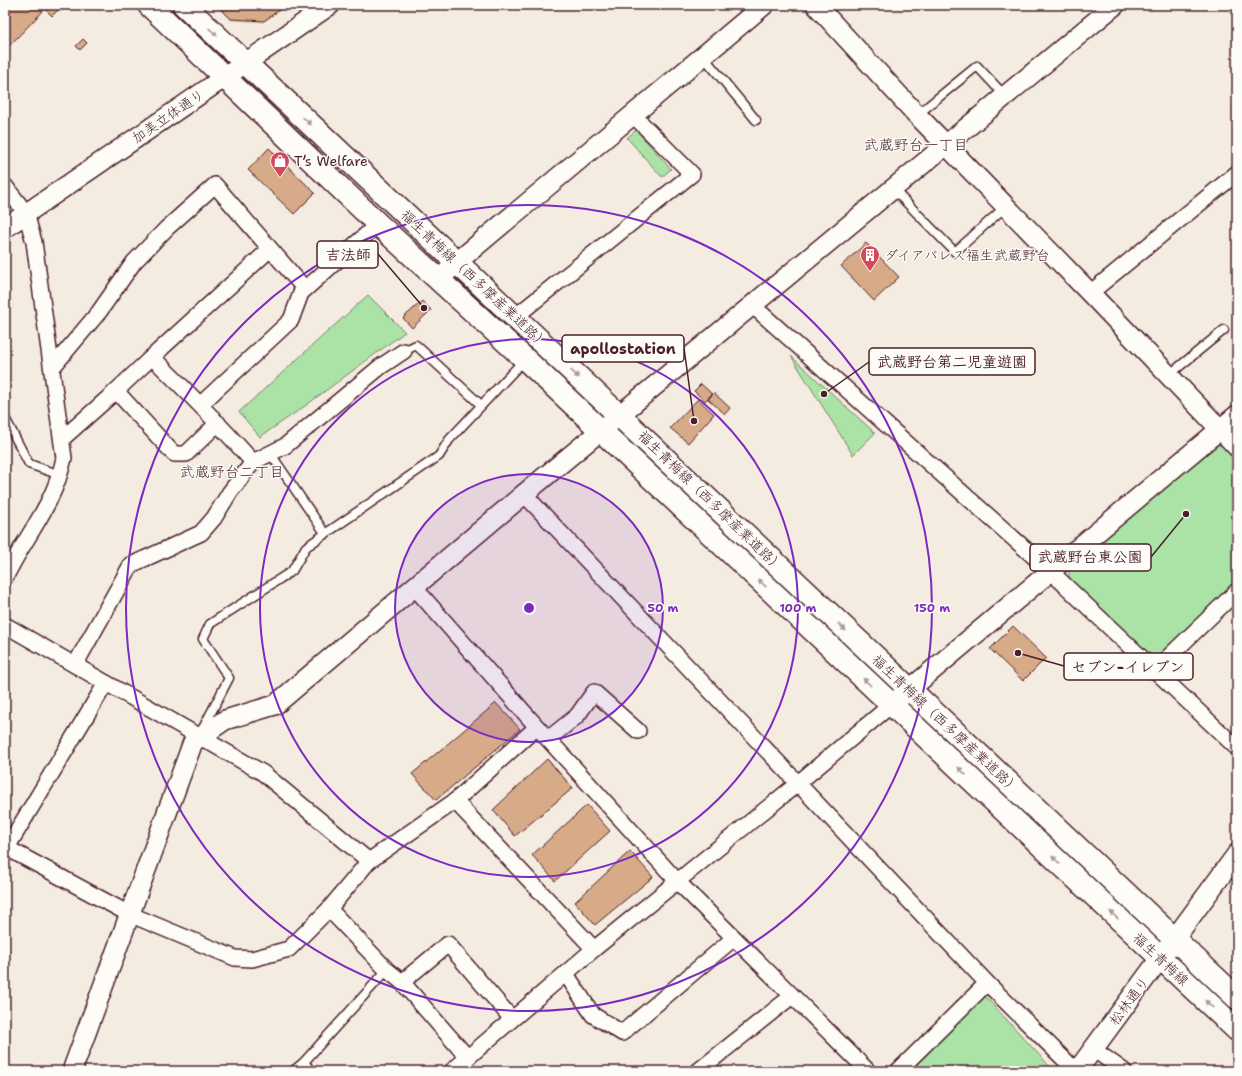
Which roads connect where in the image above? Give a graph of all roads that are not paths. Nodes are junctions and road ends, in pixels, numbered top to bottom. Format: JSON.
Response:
{"nodes":[{"id":1,"x":149,"y":5,"type":"edge"},
{"id":2,"x":184,"y":5,"type":"edge"},
{"id":3,"x":330,"y":5,"type":"edge"},
{"id":4,"x":764,"y":5,"type":"edge"},
{"id":5,"x":816,"y":5,"type":"edge"},
{"id":6,"x":1115,"y":5,"type":"edge"},
{"id":7,"x":703,"y":56,"type":"junction"},
{"id":8,"x":246,"y":63,"type":"junction"},
{"id":9,"x":224,"y":78,"type":"junction"},
{"id":10,"x":1004,"y":95,"type":"junction"},
{"id":11,"x":632,"y":114,"type":"junction"},
{"id":12,"x":917,"y":115,"type":"junction"},
{"id":13,"x":756,"y":120,"type":"dead end"},
{"id":14,"x":946,"y":144,"type":"junction"},
{"id":15,"x":1237,"y":173,"type":"edge"},
{"id":16,"x":5,"y":186,"type":"edge"},
{"id":17,"x":892,"y":189,"type":"junction"},
{"id":18,"x":1005,"y":207,"type":"junction"},
{"id":19,"x":26,"y":213,"type":"junction"},
{"id":20,"x":378,"y":224,"type":"junction"},
{"id":21,"x":5,"y":228,"type":"edge"},
{"id":22,"x":270,"y":249,"type":"junction"},
{"id":23,"x":457,"y":262,"type":"junction"},
{"id":24,"x":439,"y":280,"type":"junction"},
{"id":25,"x":305,"y":289,"type":"junction"},
{"id":26,"x":1090,"y":293,"type":"junction"},
{"id":27,"x":752,"y":305,"type":"junction"},
{"id":28,"x":514,"y":317,"type":"junction"},
{"id":29,"x":1224,"y":330,"type":"dead end"},
{"id":30,"x":404,"y":351,"type":"joint"},
{"id":31,"x":152,"y":357,"type":"junction"},
{"id":32,"x":525,"y":359,"type":"junction"},
{"id":33,"x":52,"y":368,"type":"junction"},
{"id":34,"x":1169,"y":375,"type":"junction"},
{"id":35,"x":116,"y":391,"type":"junction"},
{"id":36,"x":201,"y":404,"type":"junction"},
{"id":37,"x":481,"y":405,"type":"junction"},
{"id":38,"x":620,"y":415,"type":"junction"},
{"id":39,"x":1237,"y":415,"type":"edge"},
{"id":40,"x":5,"y":418,"type":"edge"},
{"id":41,"x":218,"y":423,"type":"junction"},
{"id":42,"x":1220,"y":430,"type":"junction"},
{"id":43,"x":602,"y":431,"type":"junction"},
{"id":44,"x":62,"y":439,"type":"junction"},
{"id":45,"x":1237,"y":447,"type":"edge"},
{"id":46,"x":270,"y":453,"type":"junction"},
{"id":47,"x":253,"y":462,"type":"junction"},
{"id":48,"x":60,"y":475,"type":"junction"},
{"id":49,"x":524,"y":494,"type":"junction"},
{"id":50,"x":324,"y":533,"type":"junction"},
{"id":51,"x":6,"y":570,"type":"edge"},
{"id":52,"x":1050,"y":571,"type":"junction"},
{"id":53,"x":415,"y":588,"type":"junction"},
{"id":54,"x":1237,"y":591,"type":"edge"},
{"id":55,"x":5,"y":625,"type":"edge"},
{"id":56,"x":75,"y":665,"type":"junction"},
{"id":57,"x":1154,"y":671,"type":"junction"},
{"id":58,"x":106,"y":683,"type":"junction"},
{"id":59,"x":909,"y":689,"type":"junction"},
{"id":60,"x":891,"y":705,"type":"junction"},
{"id":61,"x":537,"y":727,"type":"junction"},
{"id":62,"x":638,"y":731,"type":"dead end"},
{"id":63,"x":199,"y":736,"type":"junction"},
{"id":64,"x":548,"y":739,"type":"junction"},
{"id":65,"x":1237,"y":748,"type":"edge"},
{"id":66,"x":797,"y":784,"type":"junction"},
{"id":67,"x":455,"y":801,"type":"junction"},
{"id":68,"x":6,"y":849,"type":"edge"},
{"id":69,"x":1237,"y":854,"type":"edge"},
{"id":70,"x":369,"y":861,"type":"junction"},
{"id":71,"x":678,"y":882,"type":"junction"},
{"id":72,"x":1085,"y":887,"type":"joint"},
{"id":73,"x":329,"y":909,"type":"junction"},
{"id":74,"x":129,"y":914,"type":"junction"},
{"id":75,"x":734,"y":938,"type":"junction"},
{"id":76,"x":1174,"y":938,"type":"junction"},
{"id":77,"x":594,"y":949,"type":"junction"},
{"id":78,"x":1161,"y":959,"type":"junction"},
{"id":79,"x":387,"y":970,"type":"junction"},
{"id":80,"x":566,"y":974,"type":"junction"},
{"id":81,"x":402,"y":982,"type":"junction"},
{"id":82,"x":987,"y":983,"type":"junction"},
{"id":83,"x":792,"y":996,"type":"junction"},
{"id":84,"x":1237,"y":998,"type":"edge"},
{"id":85,"x":512,"y":1019,"type":"junction"},
{"id":86,"x":1237,"y":1030,"type":"edge"},
{"id":87,"x":1093,"y":1049,"type":"junction"},
{"id":88,"x":468,"y":1058,"type":"junction"},
{"id":89,"x":304,"y":1062,"type":"junction"},
{"id":90,"x":72,"y":1071,"type":"edge"},
{"id":91,"x":293,"y":1071,"type":"edge"},
{"id":92,"x":310,"y":1071,"type":"edge"},
{"id":93,"x":452,"y":1071,"type":"edge"},
{"id":94,"x":698,"y":1071,"type":"edge"},
{"id":95,"x":868,"y":1071,"type":"edge"},
{"id":96,"x":898,"y":1071,"type":"edge"},
{"id":97,"x":1077,"y":1071,"type":"edge"},
{"id":98,"x":1124,"y":1071,"type":"edge"}],
"edges":[{"from":1,"to":9,"type":"main road","name":"福生青梅線（西多摩産業道路）"},
{"from":2,"to":8,"type":"main road","name":"福生青梅線（西多摩産業道路）","one_way":true},
{"from":3,"to":8,"type":"street","name":"加美立体通り"},
{"from":4,"to":7,"type":"street"},
{"from":5,"to":12,"type":"street"},
{"from":6,"to":10,"type":"street"},
{"from":7,"to":11,"type":"street"},
{"from":7,"to":13,"type":"lane"},
{"from":8,"to":9,"type":"street","name":"加美立体通り"},
{"from":8,"to":23,"type":"main road","name":"福生青梅線（西多摩産業道路）","one_way":true},
{"from":9,"to":19,"type":"street","name":"加美立体通り"},
{"from":9,"to":20,"type":"main road","name":"福生青梅線（西多摩産業道路）"},
{"from":10,"to":12,"type":"lane"},
{"from":10,"to":14,"type":"street"},
{"from":11,"to":23,"type":"street"},
{"from":11,"to":28,"type":"street"},
{"from":12,"to":14,"type":"street"},
{"from":14,"to":17,"type":"street"},
{"from":14,"to":18,"type":"street"},
{"from":15,"to":26,"type":"street"},
{"from":16,"to":19,"type":"street"},
{"from":17,"to":18,"type":"lane"},
{"from":17,"to":27,"type":"street"},
{"from":18,"to":26,"type":"street"},
{"from":19,"to":21,"type":"street","name":"加美立体通り"},
{"from":19,"to":33,"type":"street"},
{"from":20,"to":24,"type":"main road","name":"福生青梅線（西多摩産業道路）"},
{"from":20,"to":25,"type":"street"},
{"from":22,"to":25,"type":"street"},
{"from":22,"to":31,"type":"street"},
{"from":22,"to":33,"type":"street"},
{"from":23,"to":24,"type":"street"},
{"from":23,"to":28,"type":"main road","name":"福生青梅線（西多摩産業道路）"},
{"from":24,"to":32,"type":"main road","name":"福生青梅線（西多摩産業道路）"},
{"from":25,"to":36,"type":"street"},
{"from":26,"to":34,"type":"street"},
{"from":27,"to":38,"type":"street"},
{"from":27,"to":52,"type":"street"},
{"from":28,"to":38,"type":"main road","name":"福生青梅線（西多摩産業道路）","one_way":true},
{"from":29,"to":34,"type":"lane"},
{"from":30,"to":37,"type":"lane"},
{"from":30,"to":46,"type":"street"},
{"from":31,"to":35,"type":"street"},
{"from":31,"to":36,"type":"street"},
{"from":32,"to":37,"type":"lane"},
{"from":32,"to":43,"type":"main road","name":"福生青梅線（西多摩産業道路）"},
{"from":33,"to":44,"type":"street"},
{"from":34,"to":42,"type":"street"},
{"from":35,"to":41,"type":"street"},
{"from":35,"to":44,"type":"street"},
{"from":36,"to":41,"type":"street"},
{"from":37,"to":50,"type":"lane"},
{"from":38,"to":43,"type":"street"},
{"from":38,"to":59,"type":"main road","name":"福生青梅線（西多摩産業道路）","one_way":true},
{"from":39,"to":42,"type":"street"},
{"from":40,"to":48,"type":"lane"},
{"from":41,"to":47,"type":"street"},
{"from":42,"to":45,"type":"street"},
{"from":42,"to":52,"type":"street"},
{"from":43,"to":49,"type":"street"},
{"from":60,"to":43,"type":"main road","name":"福生青梅線（西多摩産業道路）","one_way":true},
{"from":44,"to":48,"type":"street"},
{"from":46,"to":47,"type":"street"},
{"from":46,"to":50,"type":"lane"},
{"from":47,"to":56,"type":"street"},
{"from":48,"to":51,"type":"street"},
{"from":49,"to":53,"type":"street"},
{"from":49,"to":66,"type":"street"},
{"from":50,"to":63,"type":"lane"},
{"from":52,"to":57,"type":"street"},
{"from":52,"to":59,"type":"street"},
{"from":53,"to":61,"type":"street"},
{"from":53,"to":63,"type":"street"},
{"from":54,"to":57,"type":"street"},
{"from":55,"to":56,"type":"street"},
{"from":56,"to":58,"type":"street"},
{"from":57,"to":65,"type":"street"},
{"from":58,"to":63,"type":"street"},
{"from":58,"to":68,"type":"street"},
{"from":59,"to":60,"type":"street"},
{"from":59,"to":76,"type":"main road","name":"福生青梅線（西多摩産業道路）"},
{"from":60,"to":66,"type":"street"},
{"from":72,"to":60,"type":"main road","name":"福生青梅線（西多摩産業道路）","one_way":true},
{"from":61,"to":64,"type":"street"},
{"from":61,"to":67,"type":"street"},
{"from":62,"to":64,"type":"street"},
{"from":63,"to":70,"type":"street"},
{"from":63,"to":74,"type":"street"},
{"from":64,"to":71,"type":"street"},
{"from":66,"to":71,"type":"street"},
{"from":66,"to":82,"type":"street"},
{"from":67,"to":70,"type":"street"},
{"from":67,"to":77,"type":"street"},
{"from":68,"to":74,"type":"street"},
{"from":69,"to":76,"type":"street","name":"松林通り"},
{"from":70,"to":73,"type":"street"},
{"from":71,"to":75,"type":"street"},
{"from":71,"to":77,"type":"street"},
{"from":78,"to":72,"type":"main road","name":"福生青梅線","one_way":true},
{"from":73,"to":74,"type":"street"},
{"from":73,"to":79,"type":"street"},
{"from":74,"to":90,"type":"street"},
{"from":75,"to":80,"type":"street"},
{"from":75,"to":83,"type":"street"},
{"from":76,"to":78,"type":"street","name":"松林通り"},
{"from":76,"to":84,"type":"main road","name":"福生青梅線（西多摩産業道路）"},
{"from":77,"to":80,"type":"street"},
{"from":86,"to":78,"type":"main road","name":"福生青梅線","one_way":true},
{"from":78,"to":87,"type":"street","name":"松林通り"},
{"from":79,"to":81,"type":"street"},
{"from":79,"to":89,"type":"lane"},
{"from":80,"to":85,"type":"street"},
{"from":81,"to":85,"type":"street"},
{"from":81,"to":88,"type":"street"},
{"from":82,"to":96,"type":"street"},
{"from":82,"to":97,"type":"street"},
{"from":83,"to":94,"type":"street"},
{"from":83,"to":95,"type":"street"},
{"from":85,"to":88,"type":"street"},
{"from":87,"to":97,"type":"street","name":"松林通り"},
{"from":87,"to":98,"type":"street"},
{"from":88,"to":93,"type":"street"},
{"from":89,"to":91,"type":"lane"},
{"from":89,"to":92,"type":"lane"}]}
